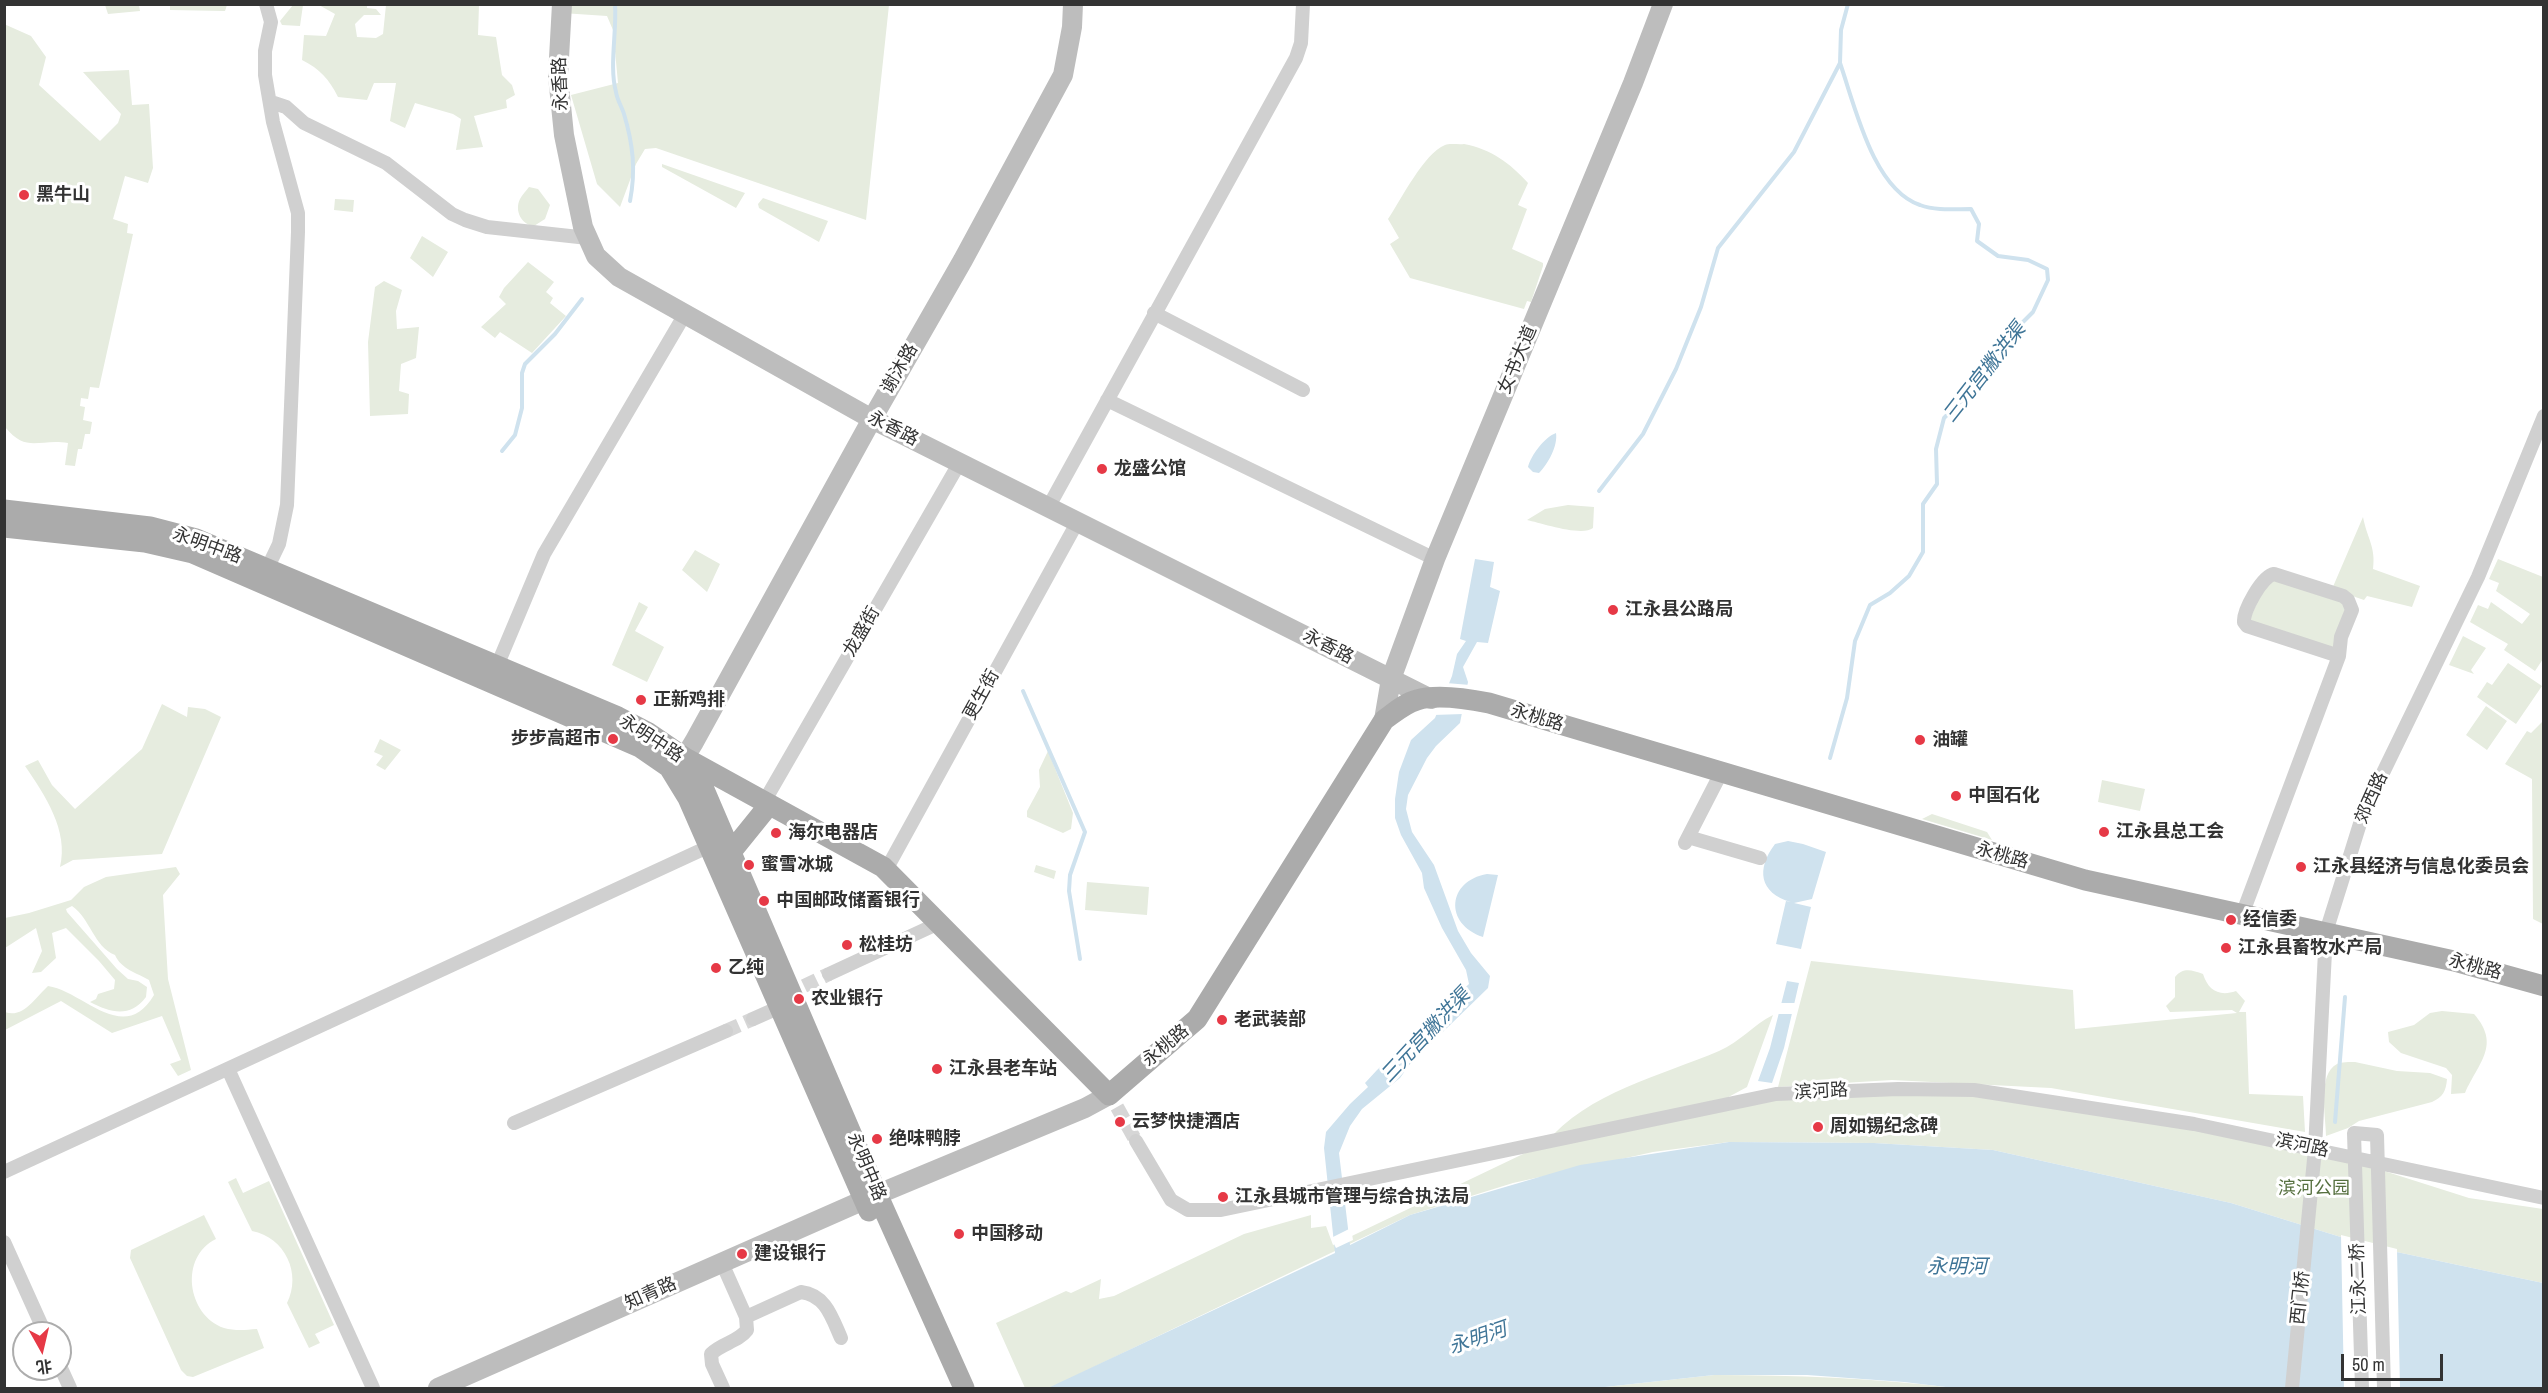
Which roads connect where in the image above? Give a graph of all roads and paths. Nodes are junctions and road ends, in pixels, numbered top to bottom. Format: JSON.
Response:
{"nodes":[{"id":1,"x":266,"y":4,"type":"edge"},
{"id":2,"x":275,"y":4,"type":"edge"},
{"id":3,"x":562,"y":4,"type":"edge"},
{"id":4,"x":1073,"y":4,"type":"edge"},
{"id":5,"x":1303,"y":4,"type":"edge"},
{"id":6,"x":1663,"y":4,"type":"edge"},
{"id":7,"x":271,"y":22,"type":"junction"},
{"id":8,"x":271,"y":102,"type":"junction"},
{"id":9,"x":588,"y":238,"type":"junction"},
{"id":10,"x":1154,"y":313,"type":"junction"},
{"id":11,"x":685,"y":314,"type":"junction"},
{"id":12,"x":1303,"y":390,"type":"dead end"},
{"id":13,"x":1107,"y":400,"type":"junction"},
{"id":14,"x":2544,"y":416,"type":"edge"},
{"id":15,"x":872,"y":419,"type":"junction"},
{"id":16,"x":960,"y":462,"type":"junction"},
{"id":17,"x":4,"y":501,"type":"edge"},
{"id":18,"x":1049,"y":506,"type":"junction"},
{"id":19,"x":15,"y":511,"type":"edge"},
{"id":20,"x":1078,"y":521,"type":"junction"},
{"id":21,"x":4,"y":527,"type":"edge"},
{"id":22,"x":1435,"y":559,"type":"junction"},
{"id":23,"x":267,"y":569,"type":"junction"},
{"id":24,"x":2338,"y":656,"type":"junction"},
{"id":25,"x":497,"y":666,"type":"junction"},
{"id":26,"x":1392,"y":679,"type":"junction"},
{"id":27,"x":1431,"y":699,"type":"junction"},
{"id":28,"x":1393,"y":714,"type":"junction"},
{"id":29,"x":702,"y":729,"type":"junction"},
{"id":30,"x":646,"y":745,"type":"junction"},
{"id":31,"x":685,"y":758,"type":"junction"},
{"id":32,"x":1721,"y":773,"type":"junction"},
{"id":33,"x":726,"y":782,"type":"junction"},
{"id":34,"x":698,"y":798,"type":"junction"},
{"id":35,"x":766,"y":803,"type":"junction"},
{"id":36,"x":710,"y":846,"type":"junction"},
{"id":37,"x":730,"y":852,"type":"junction"},
{"id":38,"x":1760,"y":858,"type":"dead end"},
{"id":39,"x":886,"y":870,"type":"junction"},
{"id":40,"x":2242,"y":915,"type":"junction"},
{"id":41,"x":939,"y":923,"type":"junction"},
{"id":42,"x":2326,"y":932,"type":"junction"},
{"id":43,"x":829,"y":974,"type":"tunnel mouth"},
{"id":44,"x":2544,"y":986,"type":"edge"},
{"id":45,"x":792,"y":995,"type":"junction"},
{"id":46,"x":753,"y":1019,"type":"tunnel mouth"},
{"id":47,"x":726,"y":1031,"type":"tunnel mouth"},
{"id":48,"x":228,"y":1069,"type":"junction"},
{"id":49,"x":1113,"y":1101,"type":"junction"},
{"id":50,"x":514,"y":1123,"type":"dead end"},
{"id":51,"x":1136,"y":1141,"type":"tunnel mouth"},
{"id":52,"x":2315,"y":1149,"type":"junction"},
{"id":53,"x":2355,"y":1157,"type":"junction"},
{"id":54,"x":2378,"y":1163,"type":"junction"},
{"id":55,"x":4,"y":1172,"type":"edge"},
{"id":56,"x":871,"y":1197,"type":"junction"},
{"id":57,"x":2544,"y":1198,"type":"edge"},
{"id":58,"x":2310,"y":1208,"type":"joint"},
{"id":59,"x":4,"y":1242,"type":"edge"},
{"id":60,"x":722,"y":1263,"type":"junction"},
{"id":61,"x":746,"y":1317,"type":"junction"},
{"id":62,"x":40,"y":1321,"type":"edge"},
{"id":63,"x":841,"y":1338,"type":"dead end"},
{"id":64,"x":373,"y":1389,"type":"edge"},
{"id":65,"x":438,"y":1389,"type":"edge"},
{"id":66,"x":723,"y":1389,"type":"edge"},
{"id":67,"x":952,"y":1389,"type":"edge"},
{"id":68,"x":964,"y":1389,"type":"edge"},
{"id":69,"x":2292,"y":1389,"type":"edge"},
{"id":70,"x":2362,"y":1389,"type":"edge"},
{"id":71,"x":2384,"y":1389,"type":"edge"}],
"edges":[{"from":1,"to":7,"type":"street"},
{"from":2,"to":7,"type":"street"},
{"from":3,"to":9,"type":"main road","name":"永香路"},
{"from":4,"to":15,"type":"main road","name":"谢沐路"},
{"from":5,"to":10,"type":"street"},
{"from":6,"to":22,"type":"main road","name":"女书大道"},
{"from":7,"to":8,"type":"street"},
{"from":8,"to":9,"type":"street"},
{"from":8,"to":23,"type":"street"},
{"from":9,"to":11,"type":"main road","name":"永香路"},
{"from":10,"to":12,"type":"street"},
{"from":10,"to":13,"type":"street"},
{"from":11,"to":15,"type":"main road","name":"永香路"},
{"from":11,"to":25,"type":"street"},
{"from":13,"to":18,"type":"street"},
{"from":13,"to":22,"type":"street"},
{"from":14,"to":42,"type":"street","name":"郊西路"},
{"from":15,"to":16,"type":"main road","name":"永香路"},
{"from":15,"to":29,"type":"main road","name":"谢沐路"},
{"from":16,"to":18,"type":"main road","name":"永香路"},
{"from":16,"to":35,"type":"street","name":"龙盛街"},
{"from":17,"to":19,"type":"main road"},
{"from":18,"to":20,"type":"main road","name":"永香路"},
{"from":19,"to":23,"type":"main road","name":"永明中路"},
{"from":20,"to":26,"type":"main road","name":"永香路"},
{"from":20,"to":39,"type":"street","name":"更生街"},
{"from":21,"to":30,"type":"main road","name":"永明中路"},
{"from":22,"to":26,"type":"main road","name":"女书大道"},
{"from":23,"to":25,"type":"main road","name":"永明中路"},
{"from":24,"to":24,"type":"street"},
{"from":24,"to":40,"type":"street"},
{"from":25,"to":30,"type":"main road","name":"永明中路"},
{"from":26,"to":27,"type":"main road","name":"永香路"},
{"from":26,"to":28,"type":"main road","name":"女书大道"},
{"from":27,"to":28,"type":"main road","name":"永桃路"},
{"from":27,"to":32,"type":"main road","name":"永桃路"},
{"from":28,"to":49,"type":"main road","name":"永桃路"},
{"from":29,"to":30,"type":"main road"},
{"from":29,"to":31,"type":"main road","name":"谢沐路"},
{"from":29,"to":33,"type":"main road"},
{"from":30,"to":31,"type":"main road","name":"永明中路"},
{"from":30,"to":34,"type":"main road"},
{"from":31,"to":33,"type":"main road"},
{"from":31,"to":34,"type":"main road","name":"永明中路"},
{"from":32,"to":38,"type":"street"},
{"from":32,"to":40,"type":"main road","name":"永桃路"},
{"from":33,"to":34,"type":"main road"},
{"from":33,"to":35,"type":"main road"},
{"from":34,"to":36,"type":"main road","name":"永明中路"},
{"from":34,"to":37,"type":"main road","name":"永明中路"},
{"from":35,"to":37,"type":"main road"},
{"from":35,"to":39,"type":"main road"},
{"from":36,"to":45,"type":"main road","name":"永明中路"},
{"from":36,"to":48,"type":"street"},
{"from":37,"to":45,"type":"main road","name":"永明中路"},
{"from":39,"to":41,"type":"main road"},
{"from":40,"to":42,"type":"main road","name":"永桃路"},
{"from":41,"to":43,"type":"street"},
{"from":41,"to":49,"type":"main road"},
{"from":42,"to":44,"type":"main road","name":"永桃路"},
{"from":42,"to":52,"type":"street","name":"郊西路"},
{"from":45,"to":46,"type":"street"},
{"from":45,"to":56,"type":"main road","name":"永明中路"},
{"from":47,"to":50,"type":"street"},
{"from":48,"to":55,"type":"street"},
{"from":48,"to":64,"type":"street"},
{"from":49,"to":56,"type":"main road","name":"永桃路"},
{"from":51,"to":52,"type":"street","name":"滨河路"},
{"from":52,"to":53,"type":"street","name":"滨河路"},
{"from":52,"to":58,"type":"street","name":"郊西路"},
{"from":53,"to":54,"type":"street","name":"滨河路"},
{"from":53,"to":54,"type":"street","name":"江永二桥"},
{"from":53,"to":70,"type":"street","name":"江永二桥"},
{"from":54,"to":57,"type":"street","name":"滨河路"},
{"from":54,"to":71,"type":"street","name":"江永二桥"},
{"from":56,"to":60,"type":"main road","name":"知青路"},
{"from":56,"to":67,"type":"main road","name":"永明中路"},
{"from":56,"to":68,"type":"main road","name":"永明中路"},
{"from":58,"to":69,"type":"street","name":"西门桥"},
{"from":59,"to":62,"type":"street"},
{"from":60,"to":61,"type":"street"},
{"from":60,"to":65,"type":"main road","name":"知青路"},
{"from":61,"to":63,"type":"street"},
{"from":61,"to":66,"type":"street"}]}
